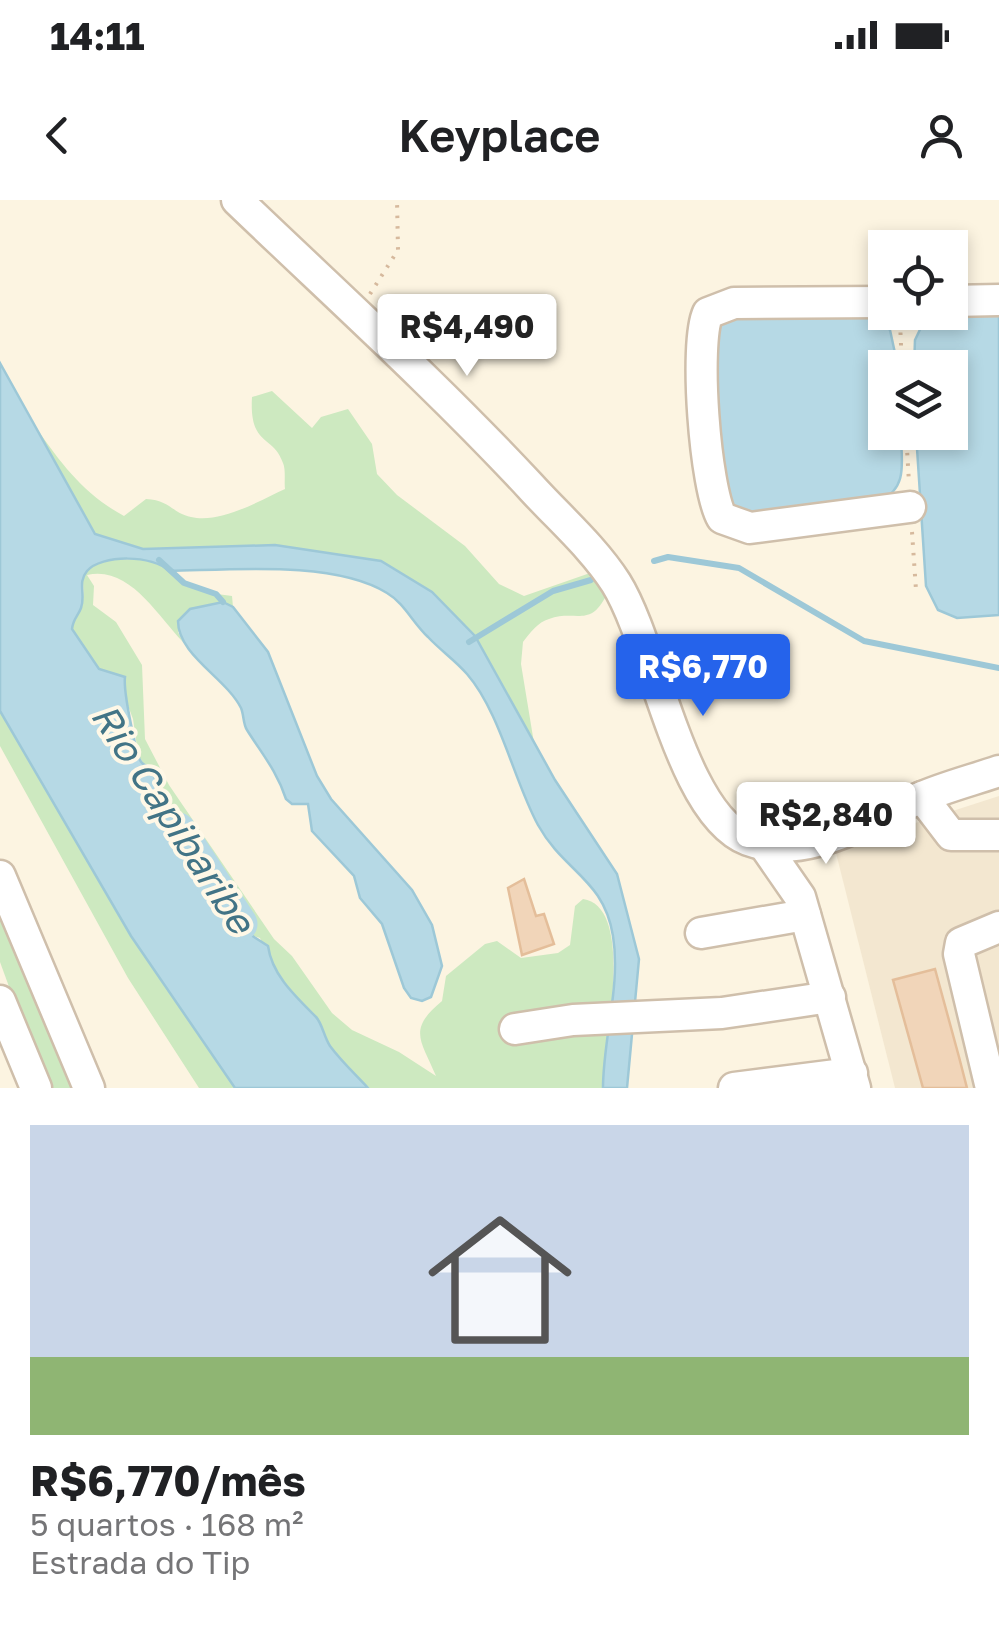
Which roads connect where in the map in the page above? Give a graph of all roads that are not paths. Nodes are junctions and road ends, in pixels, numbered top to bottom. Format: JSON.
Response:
{"nodes":[{"id":1,"x":237,"y":200,"type":"edge"},
{"id":2,"x":999,"y":300,"type":"edge"},
{"id":3,"x":968,"y":301,"type":"edge"},
{"id":4,"x":868,"y":302,"type":"edge"},
{"id":5,"x":910,"y":508,"type":"dead end"},
{"id":6,"x":999,"y":771,"type":"edge"},
{"id":7,"x":922,"y":796,"type":"junction"},
{"id":8,"x":999,"y":834,"type":"edge"},
{"id":9,"x":778,"y":846,"type":"junction"},
{"id":10,"x":0,"y":876,"type":"edge"},
{"id":11,"x":802,"y":906,"type":"junction"},
{"id":12,"x":999,"y":927,"type":"edge"},
{"id":13,"x":701,"y":934,"type":"dead end"},
{"id":14,"x":830,"y":998,"type":"junction"},
{"id":15,"x":0,"y":1001,"type":"edge"},
{"id":16,"x":515,"y":1029,"type":"dead end"},
{"id":17,"x":853,"y":1080,"type":"edge"},
{"id":18,"x":36,"y":1088,"type":"edge"},
{"id":19,"x":82,"y":1088,"type":"edge"},
{"id":20,"x":734,"y":1088,"type":"edge"},
{"id":21,"x":991,"y":1088,"type":"edge"}],
"edges":[{"from":1,"to":9,"type":"street"},
{"from":2,"to":3,"type":"street"},
{"from":4,"to":5,"type":"street"},
{"from":6,"to":7,"type":"street"},
{"from":7,"to":8,"type":"street"},
{"from":7,"to":9,"type":"street"},
{"from":9,"to":11,"type":"street"},
{"from":10,"to":19,"type":"street"},
{"from":11,"to":13,"type":"street"},
{"from":11,"to":14,"type":"street"},
{"from":12,"to":21,"type":"street"},
{"from":14,"to":16,"type":"street"},
{"from":14,"to":17,"type":"street"},
{"from":15,"to":18,"type":"street"},
{"from":17,"to":20,"type":"street"}]}
